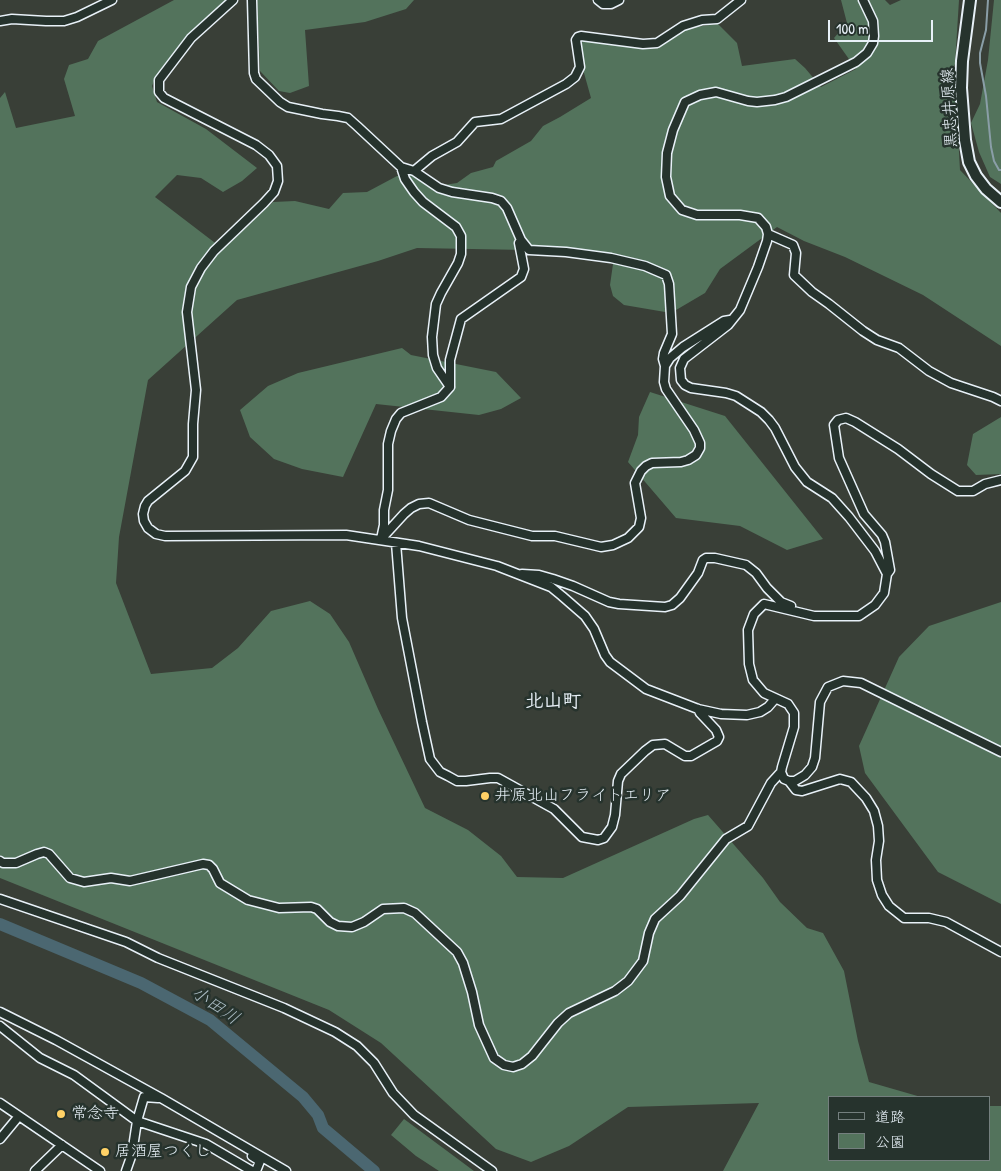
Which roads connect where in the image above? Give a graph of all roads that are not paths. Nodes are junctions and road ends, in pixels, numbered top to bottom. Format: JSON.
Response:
{"nodes":[{"id":1,"x":112,"y":0,"type":"edge"},
{"id":2,"x":233,"y":0,"type":"edge"},
{"id":3,"x":252,"y":0,"type":"edge"},
{"id":4,"x":598,"y":0,"type":"edge"},
{"id":5,"x":619,"y":0,"type":"edge"},
{"id":6,"x":741,"y":0,"type":"edge"},
{"id":7,"x":863,"y":0,"type":"edge"},
{"id":8,"x":970,"y":0,"type":"edge"},
{"id":9,"x":0,"y":21,"type":"edge"},
{"id":10,"x":401,"y":167,"type":"junction"},
{"id":11,"x":414,"y":170,"type":"junction"},
{"id":12,"x":1001,"y":202,"type":"edge"},
{"id":13,"x":768,"y":234,"type":"junction"},
{"id":14,"x":521,"y":240,"type":"junction"},
{"id":15,"x":732,"y":320,"type":"junction"},
{"id":16,"x":665,"y":366,"type":"junction"},
{"id":17,"x":450,"y":387,"type":"junction"},
{"id":18,"x":1001,"y":401,"type":"edge"},
{"id":19,"x":1001,"y":480,"type":"edge"},
{"id":20,"x":380,"y":539,"type":"junction"},
{"id":21,"x":396,"y":543,"type":"junction"},
{"id":22,"x":887,"y":574,"type":"junction"},
{"id":23,"x":520,"y":575,"type":"junction"},
{"id":24,"x":802,"y":614,"type":"junction"},
{"id":25,"x":775,"y":699,"type":"junction"},
{"id":26,"x":698,"y":709,"type":"junction"},
{"id":27,"x":1001,"y":752,"type":"edge"},
{"id":28,"x":782,"y":772,"type":"junction"},
{"id":29,"x":789,"y":781,"type":"junction"},
{"id":30,"x":0,"y":861,"type":"edge"},
{"id":31,"x":0,"y":899,"type":"edge"},
{"id":32,"x":1001,"y":952,"type":"edge"},
{"id":33,"x":0,"y":1012,"type":"edge"},
{"id":34,"x":0,"y":1026,"type":"edge"},
{"id":35,"x":161,"y":1098,"type":"junction"},
{"id":36,"x":0,"y":1103,"type":"edge"},
{"id":37,"x":20,"y":1116,"type":"junction"},
{"id":38,"x":137,"y":1121,"type":"junction"},
{"id":39,"x":230,"y":1137,"type":"junction"},
{"id":40,"x":0,"y":1139,"type":"edge"},
{"id":41,"x":62,"y":1145,"type":"junction"},
{"id":42,"x":35,"y":1171,"type":"edge"},
{"id":43,"x":100,"y":1171,"type":"edge"},
{"id":44,"x":126,"y":1171,"type":"edge"},
{"id":45,"x":254,"y":1171,"type":"edge"},
{"id":46,"x":286,"y":1171,"type":"edge"},
{"id":47,"x":492,"y":1171,"type":"edge"}],
"edges":[{"from":1,"to":9,"type":"street"},
{"from":2,"to":20,"type":"street"},
{"from":3,"to":10,"type":"street"},
{"from":4,"to":5,"type":"street"},
{"from":6,"to":11,"type":"street"},
{"from":7,"to":13,"type":"street"},
{"from":8,"to":12,"type":"main road","name":"黒忠井原線"},
{"from":10,"to":11,"type":"street"},
{"from":10,"to":17,"type":"street"},
{"from":11,"to":14,"type":"street"},
{"from":13,"to":15,"type":"street"},
{"from":13,"to":18,"type":"street"},
{"from":14,"to":16,"type":"street"},
{"from":14,"to":17,"type":"street"},
{"from":15,"to":16,"type":"street"},
{"from":15,"to":22,"type":"street"},
{"from":16,"to":20,"type":"street"},
{"from":17,"to":20,"type":"street"},
{"from":19,"to":22,"type":"street"},
{"from":20,"to":21,"type":"street"},
{"from":21,"to":23,"type":"street"},
{"from":21,"to":26,"type":"street"},
{"from":22,"to":24,"type":"street"},
{"from":23,"to":24,"type":"street"},
{"from":23,"to":26,"type":"street"},
{"from":24,"to":25,"type":"street"},
{"from":25,"to":26,"type":"street"},
{"from":25,"to":28,"type":"street"},
{"from":27,"to":29,"type":"street"},
{"from":28,"to":29,"type":"street"},
{"from":28,"to":30,"type":"street"},
{"from":29,"to":32,"type":"street"},
{"from":31,"to":47,"type":"street"},
{"from":33,"to":35,"type":"street"},
{"from":34,"to":38,"type":"street"},
{"from":35,"to":38,"type":"street"},
{"from":35,"to":39,"type":"street"},
{"from":36,"to":37,"type":"street"},
{"from":37,"to":40,"type":"street"},
{"from":37,"to":41,"type":"street"},
{"from":38,"to":44,"type":"street"},
{"from":38,"to":45,"type":"street"},
{"from":39,"to":45,"type":"street"},
{"from":39,"to":46,"type":"street"},
{"from":41,"to":42,"type":"street"},
{"from":41,"to":43,"type":"street"}]}
